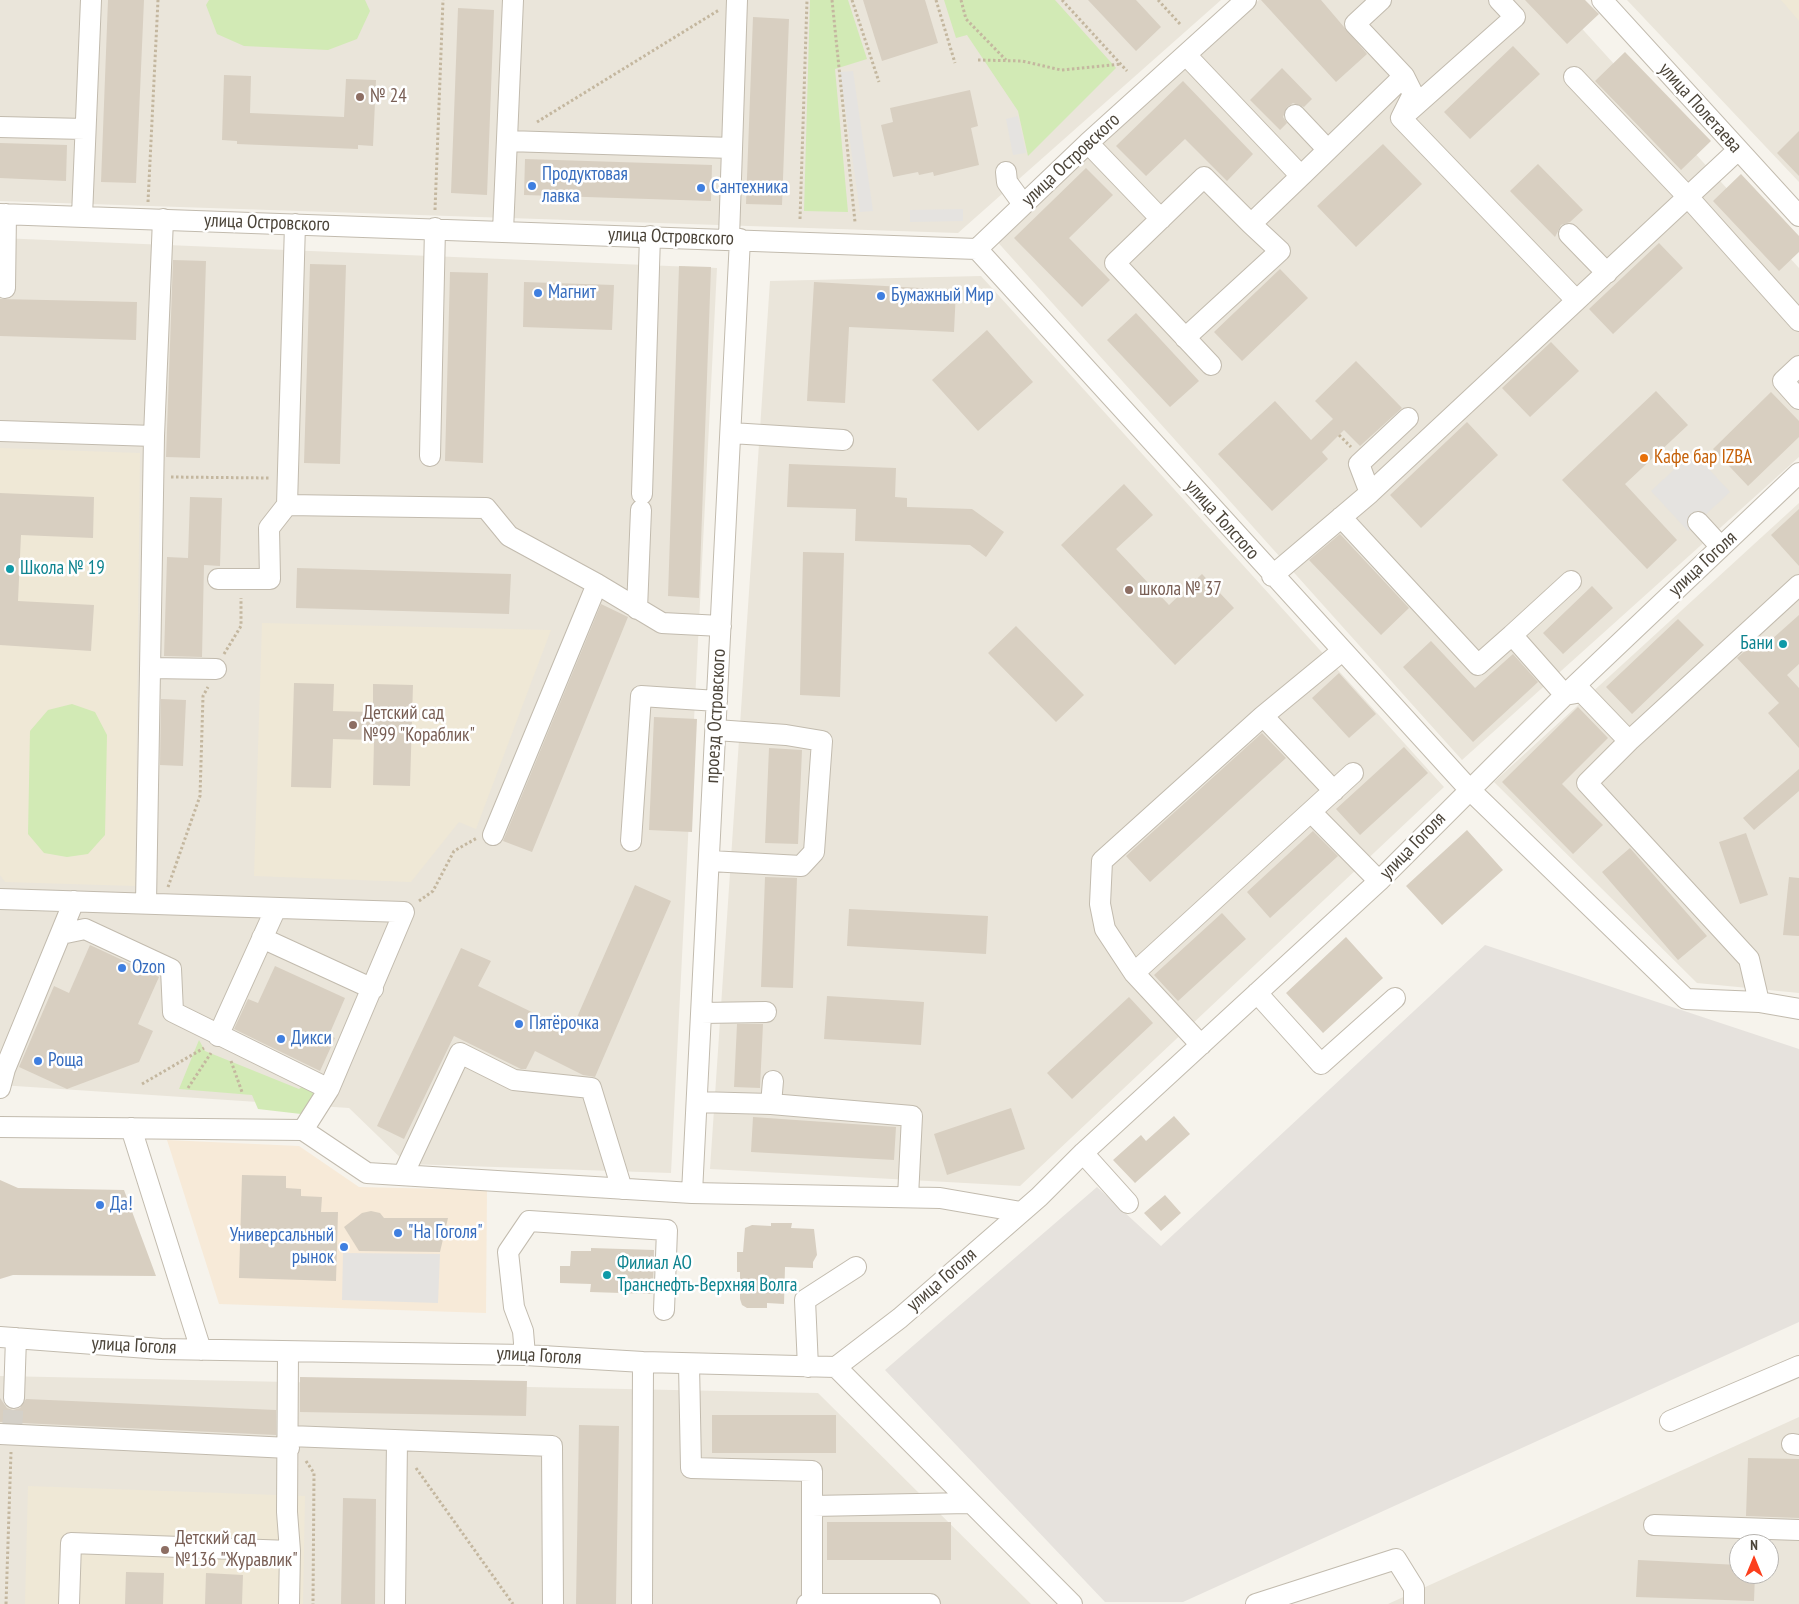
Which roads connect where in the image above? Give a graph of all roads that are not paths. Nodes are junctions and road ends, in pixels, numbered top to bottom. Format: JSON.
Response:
{"nodes":[{"id":1,"x":91,"y":0,"type":"edge"},
{"id":2,"x":513,"y":0,"type":"edge"},
{"id":3,"x":1246,"y":0,"type":"edge"},
{"id":4,"x":1381,"y":0,"type":"edge"},
{"id":5,"x":1499,"y":0,"type":"edge"},
{"id":6,"x":1602,"y":0,"type":"edge"},
{"id":7,"x":732,"y":3,"type":"edge"},
{"id":8,"x":1186,"y":55,"type":"junction"},
{"id":9,"x":1404,"y":76,"type":"junction"},
{"id":10,"x":1574,"y":77,"type":"dead end"},
{"id":11,"x":1296,"y":115,"type":"dead end"},
{"id":12,"x":1401,"y":118,"type":"junction"},
{"id":13,"x":0,"y":127,"type":"edge"},
{"id":14,"x":85,"y":129,"type":"junction"},
{"id":15,"x":507,"y":141,"type":"junction"},
{"id":16,"x":1088,"y":143,"type":"junction"},
{"id":17,"x":732,"y":148,"type":"junction"},
{"id":18,"x":1328,"y":150,"type":"junction"},
{"id":19,"x":1738,"y":150,"type":"junction"},
{"id":20,"x":1006,"y":172,"type":"dead end"},
{"id":21,"x":1301,"y":176,"type":"junction"},
{"id":22,"x":1688,"y":197,"type":"junction"},
{"id":23,"x":1023,"y":204,"type":"junction"},
{"id":24,"x":3,"y":214,"type":"edge"},
{"id":25,"x":82,"y":216,"type":"junction"},
{"id":26,"x":1799,"y":216,"type":"edge"},
{"id":27,"x":155,"y":219,"type":"junction"},
{"id":28,"x":1161,"y":219,"type":"junction"},
{"id":29,"x":295,"y":224,"type":"junction"},
{"id":30,"x":1251,"y":224,"type":"junction"},
{"id":31,"x":435,"y":228,"type":"junction"},
{"id":32,"x":503,"y":231,"type":"junction"},
{"id":33,"x":1569,"y":234,"type":"dead end"},
{"id":34,"x":650,"y":236,"type":"junction"},
{"id":35,"x":734,"y":239,"type":"junction"},
{"id":36,"x":977,"y":249,"type":"junction"},
{"id":37,"x":1607,"y":273,"type":"junction"},
{"id":38,"x":5,"y":288,"type":"dead end"},
{"id":39,"x":1576,"y":300,"type":"junction"},
{"id":40,"x":1795,"y":310,"type":"edge"},
{"id":41,"x":1185,"y":338,"type":"junction"},
{"id":42,"x":1211,"y":366,"type":"dead end"},
{"id":43,"x":1799,"y":366,"type":"edge"},
{"id":44,"x":1799,"y":399,"type":"edge"},
{"id":45,"x":1408,"y":418,"type":"dead end"},
{"id":46,"x":0,"y":431,"type":"edge"},
{"id":47,"x":731,"y":433,"type":"junction"},
{"id":48,"x":154,"y":436,"type":"junction"},
{"id":49,"x":843,"y":440,"type":"dead end"},
{"id":50,"x":430,"y":456,"type":"dead end"},
{"id":51,"x":1799,"y":473,"type":"edge"},
{"id":52,"x":1370,"y":493,"type":"junction"},
{"id":53,"x":287,"y":505,"type":"junction"},
{"id":54,"x":1340,"y":517,"type":"junction"},
{"id":55,"x":1698,"y":522,"type":"dead end"},
{"id":56,"x":1721,"y":547,"type":"junction"},
{"id":57,"x":1272,"y":576,"type":"junction"},
{"id":58,"x":218,"y":580,"type":"dead end"},
{"id":59,"x":1571,"y":581,"type":"dead end"},
{"id":60,"x":597,"y":584,"type":"junction"},
{"id":61,"x":1799,"y":585,"type":"edge"},
{"id":62,"x":637,"y":608,"type":"junction"},
{"id":63,"x":720,"y":626,"type":"junction"},
{"id":64,"x":1512,"y":635,"type":"junction"},
{"id":65,"x":1342,"y":651,"type":"junction"},
{"id":66,"x":150,"y":668,"type":"junction"},
{"id":67,"x":216,"y":669,"type":"road end"},
{"id":68,"x":1565,"y":694,"type":"junction"},
{"id":69,"x":717,"y":701,"type":"junction"},
{"id":70,"x":1263,"y":716,"type":"junction"},
{"id":71,"x":716,"y":730,"type":"junction"},
{"id":72,"x":1629,"y":741,"type":"junction"},
{"id":73,"x":1353,"y":773,"type":"dead end"},
{"id":74,"x":1469,"y":789,"type":"junction"},
{"id":75,"x":1334,"y":791,"type":"junction"},
{"id":76,"x":1311,"y":812,"type":"junction"},
{"id":77,"x":493,"y":834,"type":"road end"},
{"id":78,"x":631,"y":841,"type":"dead end"},
{"id":79,"x":710,"y":861,"type":"junction"},
{"id":80,"x":1380,"y":881,"type":"junction"},
{"id":81,"x":0,"y":899,"type":"edge"},
{"id":82,"x":74,"y":901,"type":"junction"},
{"id":83,"x":154,"y":904,"type":"junction"},
{"id":84,"x":276,"y":908,"type":"junction"},
{"id":85,"x":61,"y":934,"type":"junction"},
{"id":86,"x":262,"y":938,"type":"junction"},
{"id":87,"x":1134,"y":973,"type":"junction"},
{"id":88,"x":373,"y":989,"type":"junction"},
{"id":89,"x":1257,"y":993,"type":"junction"},
{"id":90,"x":1395,"y":998,"type":"dead end"},
{"id":91,"x":1759,"y":1002,"type":"junction"},
{"id":92,"x":1799,"y":1009,"type":"edge"},
{"id":93,"x":701,"y":1012,"type":"junction"},
{"id":94,"x":766,"y":1012,"type":"dead end"},
{"id":95,"x":220,"y":1036,"type":"junction"},
{"id":96,"x":1201,"y":1045,"type":"junction"},
{"id":97,"x":773,"y":1081,"type":"dead end"},
{"id":98,"x":0,"y":1088,"type":"edge"},
{"id":99,"x":329,"y":1089,"type":"junction"},
{"id":100,"x":697,"y":1102,"type":"junction"},
{"id":101,"x":771,"y":1104,"type":"junction"},
{"id":102,"x":0,"y":1127,"type":"edge"},
{"id":103,"x":131,"y":1128,"type":"junction"},
{"id":104,"x":304,"y":1130,"type":"junction"},
{"id":105,"x":1083,"y":1153,"type":"junction"},
{"id":106,"x":403,"y":1175,"type":"junction"},
{"id":107,"x":622,"y":1189,"type":"junction"},
{"id":108,"x":692,"y":1193,"type":"junction"},
{"id":109,"x":908,"y":1197,"type":"junction"},
{"id":110,"x":1128,"y":1203,"type":"dead end"},
{"id":111,"x":1021,"y":1212,"type":"junction"},
{"id":112,"x":856,"y":1267,"type":"dead end"},
{"id":113,"x":664,"y":1310,"type":"dead end"},
{"id":114,"x":8,"y":1338,"type":"edge"},
{"id":115,"x":201,"y":1350,"type":"junction"},
{"id":116,"x":288,"y":1352,"type":"junction"},
{"id":117,"x":525,"y":1354,"type":"junction"},
{"id":118,"x":643,"y":1362,"type":"junction"},
{"id":119,"x":689,"y":1364,"type":"junction"},
{"id":120,"x":808,"y":1366,"type":"junction"},
{"id":121,"x":1799,"y":1366,"type":"edge"},
{"id":122,"x":836,"y":1367,"type":"junction"},
{"id":123,"x":14,"y":1398,"type":"tunnel mouth"},
{"id":124,"x":1670,"y":1421,"type":"dead end"},
{"id":125,"x":8,"y":1433,"type":"edge"},
{"id":126,"x":396,"y":1441,"type":"junction"},
{"id":127,"x":289,"y":1442,"type":"junction"},
{"id":128,"x":969,"y":1503,"type":"junction"},
{"id":129,"x":812,"y":1506,"type":"junction"},
{"id":130,"x":1654,"y":1525,"type":"dead end"},
{"id":131,"x":1799,"y":1530,"type":"edge"},
{"id":132,"x":290,"y":1551,"type":"junction"},
{"id":133,"x":69,"y":1604,"type":"edge"},
{"id":134,"x":288,"y":1604,"type":"edge"},
{"id":135,"x":395,"y":1604,"type":"edge"},
{"id":136,"x":553,"y":1604,"type":"edge"},
{"id":137,"x":642,"y":1604,"type":"edge"},
{"id":138,"x":807,"y":1604,"type":"edge"},
{"id":139,"x":812,"y":1604,"type":"edge"},
{"id":140,"x":837,"y":1604,"type":"edge"},
{"id":141,"x":930,"y":1604,"type":"edge"},
{"id":142,"x":1072,"y":1604,"type":"edge"},
{"id":143,"x":1256,"y":1604,"type":"edge"},
{"id":144,"x":1414,"y":1604,"type":"edge"}],
"edges":[{"from":1,"to":14,"type":"street"},
{"from":2,"to":15,"type":"street"},
{"from":3,"to":8,"type":"street","name":"улица Островского"},
{"from":4,"to":9,"type":"street"},
{"from":5,"to":12,"type":"street"},
{"from":6,"to":19,"type":"street","name":"улица Полетаева"},
{"from":7,"to":17,"type":"street","name":"проезд Островского"},
{"from":8,"to":16,"type":"street","name":"улица Островского"},
{"from":8,"to":21,"type":"street"},
{"from":9,"to":12,"type":"street"},
{"from":9,"to":18,"type":"street"},
{"from":10,"to":22,"type":"street"},
{"from":11,"to":18,"type":"street"},
{"from":12,"to":39,"type":"street"},
{"from":13,"to":14,"type":"street"},
{"from":14,"to":25,"type":"street"},
{"from":15,"to":17,"type":"street"},
{"from":15,"to":32,"type":"street"},
{"from":16,"to":23,"type":"street","name":"улица Островского"},
{"from":16,"to":28,"type":"street"},
{"from":17,"to":35,"type":"street","name":"проезд Островского"},
{"from":18,"to":21,"type":"street"},
{"from":19,"to":22,"type":"street"},
{"from":19,"to":26,"type":"street","name":"улица Полетаева"},
{"from":20,"to":23,"type":"street"},
{"from":21,"to":30,"type":"street"},
{"from":22,"to":37,"type":"street"},
{"from":22,"to":40,"type":"street"},
{"from":23,"to":36,"type":"street","name":"улица Островского"},
{"from":24,"to":25,"type":"street","name":"улица Островского"},
{"from":24,"to":38,"type":"street"},
{"from":25,"to":27,"type":"street","name":"улица Островского"},
{"from":27,"to":29,"type":"street","name":"улица Островского"},
{"from":27,"to":48,"type":"street"},
{"from":28,"to":30,"type":"street"},
{"from":28,"to":41,"type":"street"},
{"from":29,"to":31,"type":"street","name":"улица Островского"},
{"from":29,"to":53,"type":"street"},
{"from":30,"to":41,"type":"street"},
{"from":31,"to":32,"type":"street","name":"улица Островского"},
{"from":31,"to":50,"type":"street"},
{"from":32,"to":34,"type":"street","name":"улица Островского"},
{"from":33,"to":37,"type":"street"},
{"from":34,"to":35,"type":"street","name":"улица Островского"},
{"from":34,"to":62,"type":"street"},
{"from":35,"to":36,"type":"street","name":"улица Островского"},
{"from":35,"to":47,"type":"street","name":"проезд Островского"},
{"from":36,"to":57,"type":"street","name":"улица Толстого"},
{"from":37,"to":39,"type":"street"},
{"from":39,"to":52,"type":"street"},
{"from":41,"to":42,"type":"street"},
{"from":43,"to":44,"type":"street"},
{"from":45,"to":52,"type":"street"},
{"from":46,"to":48,"type":"street"},
{"from":47,"to":49,"type":"street"},
{"from":47,"to":63,"type":"street","name":"проезд Островского"},
{"from":48,"to":66,"type":"street"},
{"from":51,"to":56,"type":"street","name":"улица Гоголя"},
{"from":52,"to":54,"type":"street"},
{"from":53,"to":58,"type":"street"},
{"from":53,"to":60,"type":"street"},
{"from":54,"to":57,"type":"street"},
{"from":54,"to":64,"type":"street"},
{"from":55,"to":56,"type":"street"},
{"from":56,"to":68,"type":"street","name":"улица Гоголя"},
{"from":57,"to":65,"type":"street","name":"улица Толстого"},
{"from":59,"to":64,"type":"street"},
{"from":60,"to":62,"type":"street"},
{"from":60,"to":77,"type":"street"},
{"from":61,"to":72,"type":"street"},
{"from":62,"to":63,"type":"street"},
{"from":63,"to":69,"type":"street","name":"проезд Островского"},
{"from":64,"to":68,"type":"street"},
{"from":65,"to":70,"type":"street"},
{"from":65,"to":74,"type":"street","name":"улица Толстого"},
{"from":66,"to":67,"type":"street"},
{"from":66,"to":83,"type":"street"},
{"from":68,"to":72,"type":"street"},
{"from":68,"to":74,"type":"street","name":"улица Гоголя"},
{"from":69,"to":71,"type":"street","name":"проезд Островского"},
{"from":69,"to":78,"type":"street"},
{"from":70,"to":75,"type":"street"},
{"from":70,"to":87,"type":"street"},
{"from":71,"to":79,"type":"street","name":"проезд Островского"},
{"from":71,"to":79,"type":"street"},
{"from":72,"to":91,"type":"street"},
{"from":73,"to":75,"type":"street"},
{"from":74,"to":80,"type":"street","name":"улица Гоголя"},
{"from":74,"to":91,"type":"street","name":"улица Толстого"},
{"from":75,"to":76,"type":"street"},
{"from":76,"to":80,"type":"street"},
{"from":76,"to":87,"type":"street"},
{"from":79,"to":93,"type":"street","name":"проезд Островского"},
{"from":80,"to":89,"type":"street","name":"улица Гоголя"},
{"from":81,"to":82,"type":"street"},
{"from":82,"to":83,"type":"street"},
{"from":82,"to":85,"type":"street"},
{"from":83,"to":84,"type":"street"},
{"from":84,"to":86,"type":"street"},
{"from":84,"to":88,"type":"street"},
{"from":85,"to":95,"type":"street"},
{"from":85,"to":98,"type":"street"},
{"from":86,"to":88,"type":"street"},
{"from":86,"to":95,"type":"street"},
{"from":87,"to":96,"type":"street"},
{"from":88,"to":99,"type":"street"},
{"from":89,"to":90,"type":"street"},
{"from":89,"to":96,"type":"street","name":"улица Гоголя"},
{"from":91,"to":92,"type":"street","name":"улица Толстого"},
{"from":93,"to":94,"type":"street"},
{"from":93,"to":100,"type":"street","name":"проезд Островского"},
{"from":95,"to":99,"type":"street"},
{"from":96,"to":105,"type":"street","name":"улица Гоголя"},
{"from":97,"to":101,"type":"street"},
{"from":99,"to":104,"type":"street"},
{"from":100,"to":101,"type":"street"},
{"from":100,"to":108,"type":"street","name":"проезд Островского"},
{"from":101,"to":109,"type":"street"},
{"from":102,"to":103,"type":"street"},
{"from":103,"to":104,"type":"street"},
{"from":103,"to":115,"type":"street"},
{"from":104,"to":106,"type":"street"},
{"from":105,"to":110,"type":"street"},
{"from":105,"to":111,"type":"street","name":"улица Гоголя"},
{"from":106,"to":107,"type":"street"},
{"from":106,"to":107,"type":"street"},
{"from":107,"to":108,"type":"street"},
{"from":108,"to":109,"type":"street"},
{"from":109,"to":111,"type":"street"},
{"from":111,"to":122,"type":"street","name":"улица Гоголя"},
{"from":112,"to":120,"type":"street"},
{"from":113,"to":117,"type":"street"},
{"from":114,"to":115,"type":"street","name":"улица Гоголя"},
{"from":114,"to":123,"type":"street"},
{"from":115,"to":116,"type":"street","name":"улица Гоголя"},
{"from":116,"to":117,"type":"street","name":"улица Гоголя"},
{"from":116,"to":127,"type":"street"},
{"from":117,"to":118,"type":"street","name":"улица Гоголя"},
{"from":118,"to":119,"type":"street","name":"улица Гоголя"},
{"from":118,"to":137,"type":"street"},
{"from":119,"to":120,"type":"street","name":"улица Гоголя"},
{"from":119,"to":129,"type":"street"},
{"from":120,"to":122,"type":"street","name":"улица Гоголя"},
{"from":121,"to":124,"type":"street"},
{"from":122,"to":128,"type":"street"},
{"from":125,"to":127,"type":"street"},
{"from":126,"to":127,"type":"street"},
{"from":126,"to":135,"type":"street"},
{"from":126,"to":136,"type":"street"},
{"from":127,"to":132,"type":"street"},
{"from":128,"to":129,"type":"street"},
{"from":128,"to":142,"type":"street"},
{"from":129,"to":139,"type":"street"},
{"from":130,"to":131,"type":"street"},
{"from":132,"to":133,"type":"street"},
{"from":132,"to":134,"type":"street"},
{"from":138,"to":139,"type":"street"},
{"from":139,"to":140,"type":"street"},
{"from":140,"to":141,"type":"street"},
{"from":143,"to":144,"type":"street"}]}
